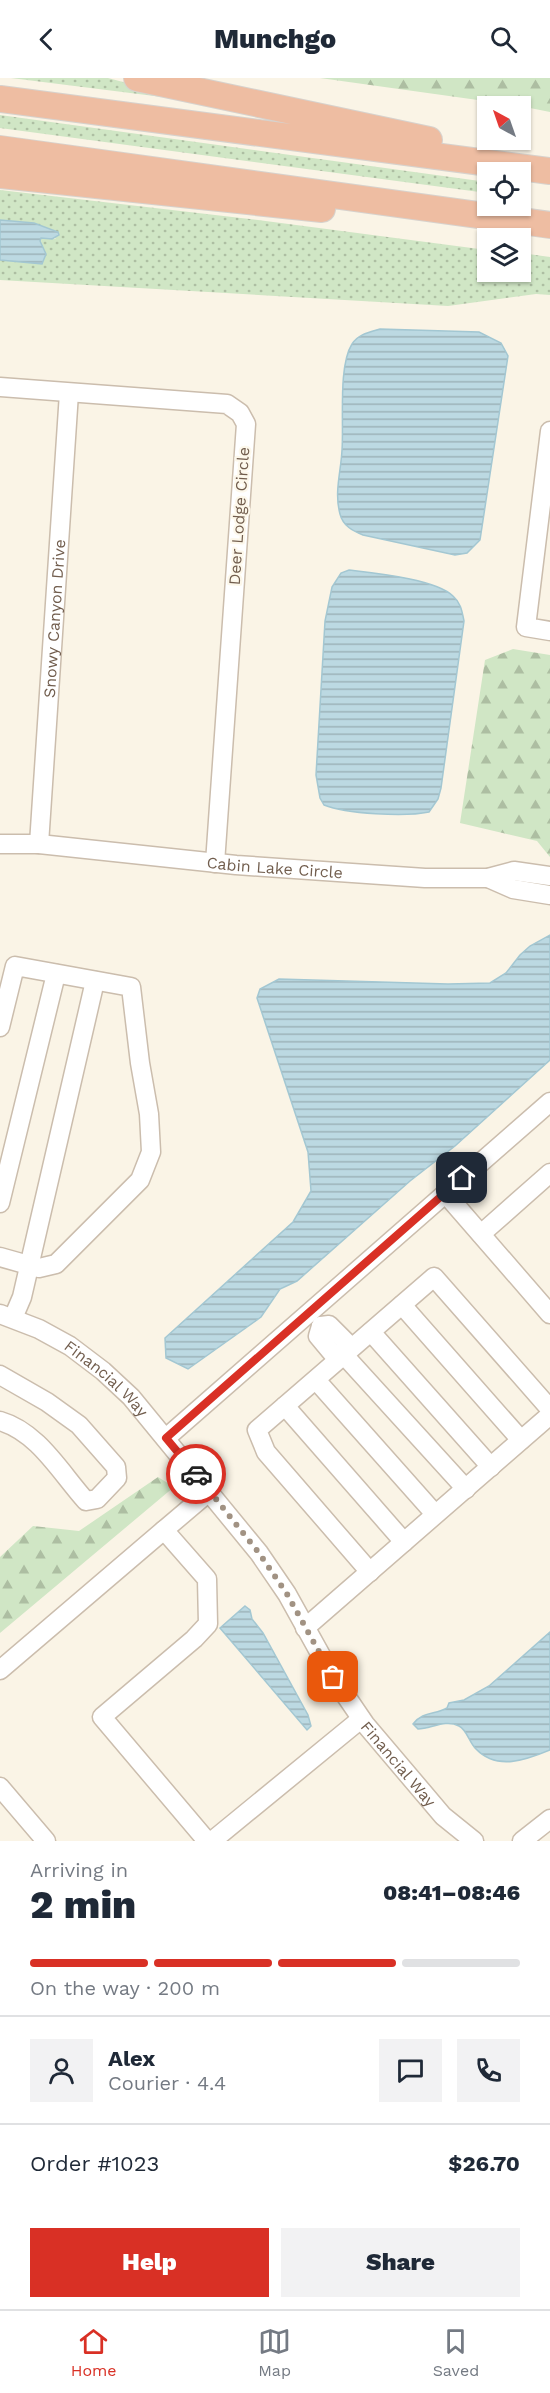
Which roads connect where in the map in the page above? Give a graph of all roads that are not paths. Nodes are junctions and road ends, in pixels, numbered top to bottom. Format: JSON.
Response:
{"nodes":[{"id":1,"x":137,"y":78,"type":"edge"},
{"id":2,"x":0,"y":99,"type":"edge"},
{"id":3,"x":0,"y":149,"type":"edge"},
{"id":4,"x":483,"y":162,"type":"joint"},
{"id":5,"x":531,"y":168,"type":"edge"},
{"id":6,"x":550,"y":171,"type":"edge"},
{"id":7,"x":0,"y":175,"type":"edge"},
{"id":8,"x":550,"y":226,"type":"edge"},
{"id":9,"x":0,"y":387,"type":"edge"},
{"id":10,"x":69,"y":393,"type":"junction"},
{"id":11,"x":550,"y":430,"type":"edge"},
{"id":12,"x":550,"y":631,"type":"edge"},
{"id":13,"x":0,"y":844,"type":"edge"},
{"id":14,"x":39,"y":844,"type":"junction"},
{"id":15,"x":216,"y":863,"type":"junction"},
{"id":16,"x":550,"y":876,"type":"edge"},
{"id":17,"x":488,"y":878,"type":"junction"},
{"id":18,"x":550,"y":895,"type":"edge"},
{"id":19,"x":56,"y":974,"type":"junction"},
{"id":20,"x":94,"y":981,"type":"junction"},
{"id":21,"x":0,"y":1027,"type":"edge"},
{"id":22,"x":550,"y":1102,"type":"edge"},
{"id":23,"x":550,"y":1173,"type":"edge"},
{"id":24,"x":445,"y":1193,"type":"junction"},
{"id":25,"x":0,"y":1203,"type":"edge"},
{"id":26,"x":481,"y":1234,"type":"junction"},
{"id":27,"x":0,"y":1257,"type":"edge"},
{"id":28,"x":28,"y":1263,"type":"junction"},
{"id":29,"x":402,"y":1305,"type":"junction"},
{"id":30,"x":309,"y":1312,"type":"junction"},
{"id":31,"x":550,"y":1314,"type":"edge"},
{"id":32,"x":6,"y":1316,"type":"edge"},
{"id":33,"x":371,"y":1332,"type":"junction"},
{"id":34,"x":344,"y":1355,"type":"junction"},
{"id":35,"x":0,"y":1375,"type":"edge"},
{"id":36,"x":316,"y":1380,"type":"junction"},
{"id":37,"x":285,"y":1406,"type":"junction"},
{"id":38,"x":550,"y":1409,"type":"edge"},
{"id":39,"x":550,"y":1415,"type":"edge"},
{"id":40,"x":0,"y":1421,"type":"edge"},
{"id":41,"x":166,"y":1438,"type":"junction"},
{"id":42,"x":521,"y":1440,"type":"junction"},
{"id":43,"x":491,"y":1467,"type":"junction"},
{"id":44,"x":466,"y":1489,"type":"junction"},
{"id":45,"x":210,"y":1491,"type":"junction"},
{"id":46,"x":435,"y":1514,"type":"junction"},
{"id":47,"x":164,"y":1530,"type":"junction"},
{"id":48,"x":404,"y":1542,"type":"junction"},
{"id":49,"x":370,"y":1572,"type":"junction"},
{"id":50,"x":305,"y":1628,"type":"junction"},
{"id":51,"x":0,"y":1670,"type":"edge"},
{"id":52,"x":361,"y":1719,"type":"junction"},
{"id":53,"x":0,"y":1787,"type":"edge"},
{"id":54,"x":550,"y":1819,"type":"edge"},
{"id":55,"x":46,"y":1841,"type":"edge"},
{"id":56,"x":207,"y":1841,"type":"edge"},
{"id":57,"x":212,"y":1841,"type":"edge"},
{"id":58,"x":474,"y":1841,"type":"edge"},
{"id":59,"x":522,"y":1841,"type":"edge"}],
"edges":[{"from":1,"to":4,"type":"highway"},
{"from":2,"to":4,"type":"highway"},
{"from":3,"to":8,"type":"highway"},
{"from":5,"to":6,"type":"highway"},
{"from":7,"to":8,"type":"highway"},
{"from":9,"to":10,"type":"street","name":"Deer Lodge Circle"},
{"from":10,"to":14,"type":"street","name":"Snowy Canyon Drive"},
{"from":10,"to":15,"type":"street","name":"Deer Lodge Circle"},
{"from":11,"to":12,"type":"street"},
{"from":13,"to":14,"type":"street","name":"Cabin Lake Circle"},
{"from":14,"to":15,"type":"street","name":"Cabin Lake Circle"},
{"from":15,"to":17,"type":"street","name":"Cabin Lake Circle"},
{"from":16,"to":17,"type":"street","name":"Cabin Lake Circle"},
{"from":17,"to":18,"type":"street"},
{"from":19,"to":20,"type":"street"},
{"from":19,"to":21,"type":"street"},
{"from":19,"to":25,"type":"street"},
{"from":20,"to":28,"type":"street"},
{"from":20,"to":28,"type":"street"},
{"from":22,"to":24,"type":"street"},
{"from":23,"to":26,"type":"street"},
{"from":24,"to":26,"type":"street"},
{"from":24,"to":30,"type":"street"},
{"from":26,"to":31,"type":"street"},
{"from":27,"to":28,"type":"street"},
{"from":28,"to":32,"type":"street"},
{"from":29,"to":33,"type":"street"},
{"from":29,"to":38,"type":"street"},
{"from":29,"to":42,"type":"street"},
{"from":30,"to":34,"type":"street"},
{"from":30,"to":41,"type":"street"},
{"from":32,"to":41,"type":"street","name":"Financial Way"},
{"from":33,"to":34,"type":"street"},
{"from":33,"to":43,"type":"street"},
{"from":34,"to":36,"type":"street"},
{"from":34,"to":44,"type":"street"},
{"from":35,"to":40,"type":"street"},
{"from":36,"to":37,"type":"street"},
{"from":36,"to":46,"type":"street"},
{"from":37,"to":48,"type":"street"},
{"from":37,"to":49,"type":"street"},
{"from":39,"to":42,"type":"street"},
{"from":41,"to":45,"type":"street","name":"Financial Way"},
{"from":42,"to":43,"type":"street"},
{"from":43,"to":44,"type":"street"},
{"from":44,"to":46,"type":"street"},
{"from":45,"to":47,"type":"street"},
{"from":45,"to":50,"type":"street","name":"Financial Way"},
{"from":46,"to":48,"type":"street"},
{"from":47,"to":51,"type":"street"},
{"from":47,"to":56,"type":"street"},
{"from":48,"to":49,"type":"street"},
{"from":49,"to":50,"type":"street"},
{"from":50,"to":52,"type":"street","name":"Financial Way"},
{"from":52,"to":57,"type":"street"},
{"from":52,"to":58,"type":"street","name":"Financial Way"},
{"from":53,"to":55,"type":"street"},
{"from":54,"to":59,"type":"street"}]}
